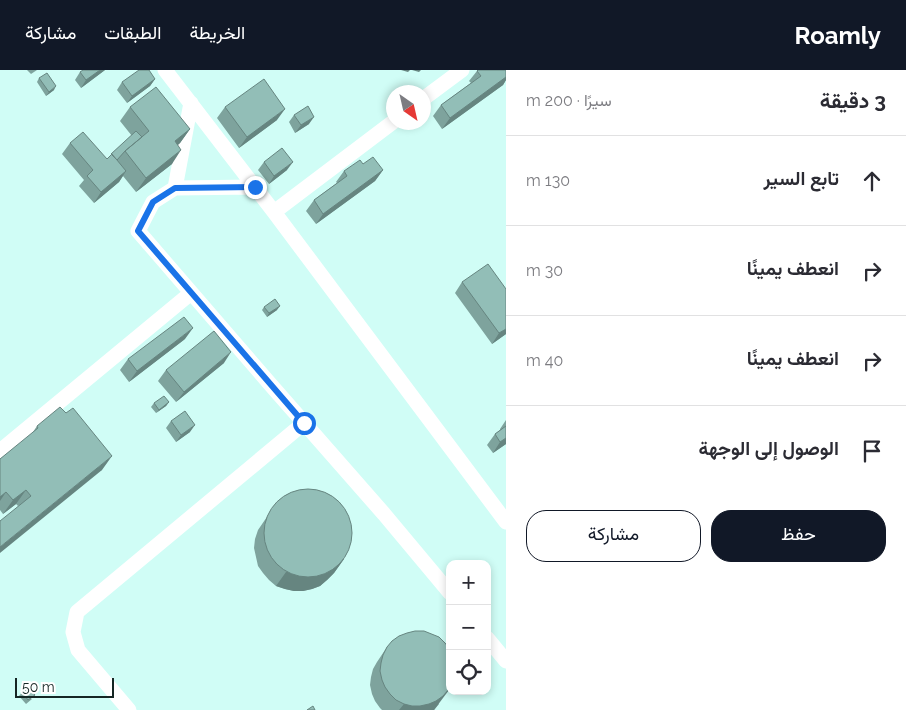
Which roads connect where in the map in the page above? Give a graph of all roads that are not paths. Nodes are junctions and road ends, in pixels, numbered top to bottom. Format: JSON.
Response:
{"nodes":[{"id":1,"x":165,"y":70,"type":"edge"},
{"id":2,"x":462,"y":70,"type":"edge"},
{"id":3,"x":431,"y":94,"type":"edge"},
{"id":4,"x":191,"y":103,"type":"junction"},
{"id":5,"x":386,"y":128,"type":"edge"},
{"id":6,"x":255,"y":187,"type":"junction"},
{"id":7,"x":175,"y":188,"type":"junction"},
{"id":8,"x":274,"y":212,"type":"junction"},
{"id":9,"x":191,"y":294,"type":"junction"},
{"id":10,"x":304,"y":423,"type":"junction"},
{"id":11,"x":0,"y":451,"type":"edge"},
{"id":12,"x":506,"y":522,"type":"edge"},
{"id":13,"x":446,"y":588,"type":"edge"},
{"id":14,"x":491,"y":643,"type":"edge"},
{"id":15,"x":506,"y":661,"type":"edge"},
{"id":16,"x":129,"y":710,"type":"edge"}],
"edges":[{"from":1,"to":4,"type":"lane"},
{"from":2,"to":3,"type":"lane"},
{"from":4,"to":6,"type":"lane"},
{"from":4,"to":7,"type":"lane"},
{"from":5,"to":8,"type":"lane"},
{"from":6,"to":7,"type":"lane"},
{"from":6,"to":8,"type":"lane"},
{"from":7,"to":9,"type":"lane"},
{"from":8,"to":12,"type":"lane"},
{"from":9,"to":10,"type":"lane"},
{"from":9,"to":11,"type":"lane"},
{"from":10,"to":13,"type":"lane"},
{"from":10,"to":16,"type":"lane"},
{"from":14,"to":15,"type":"lane"}]}
